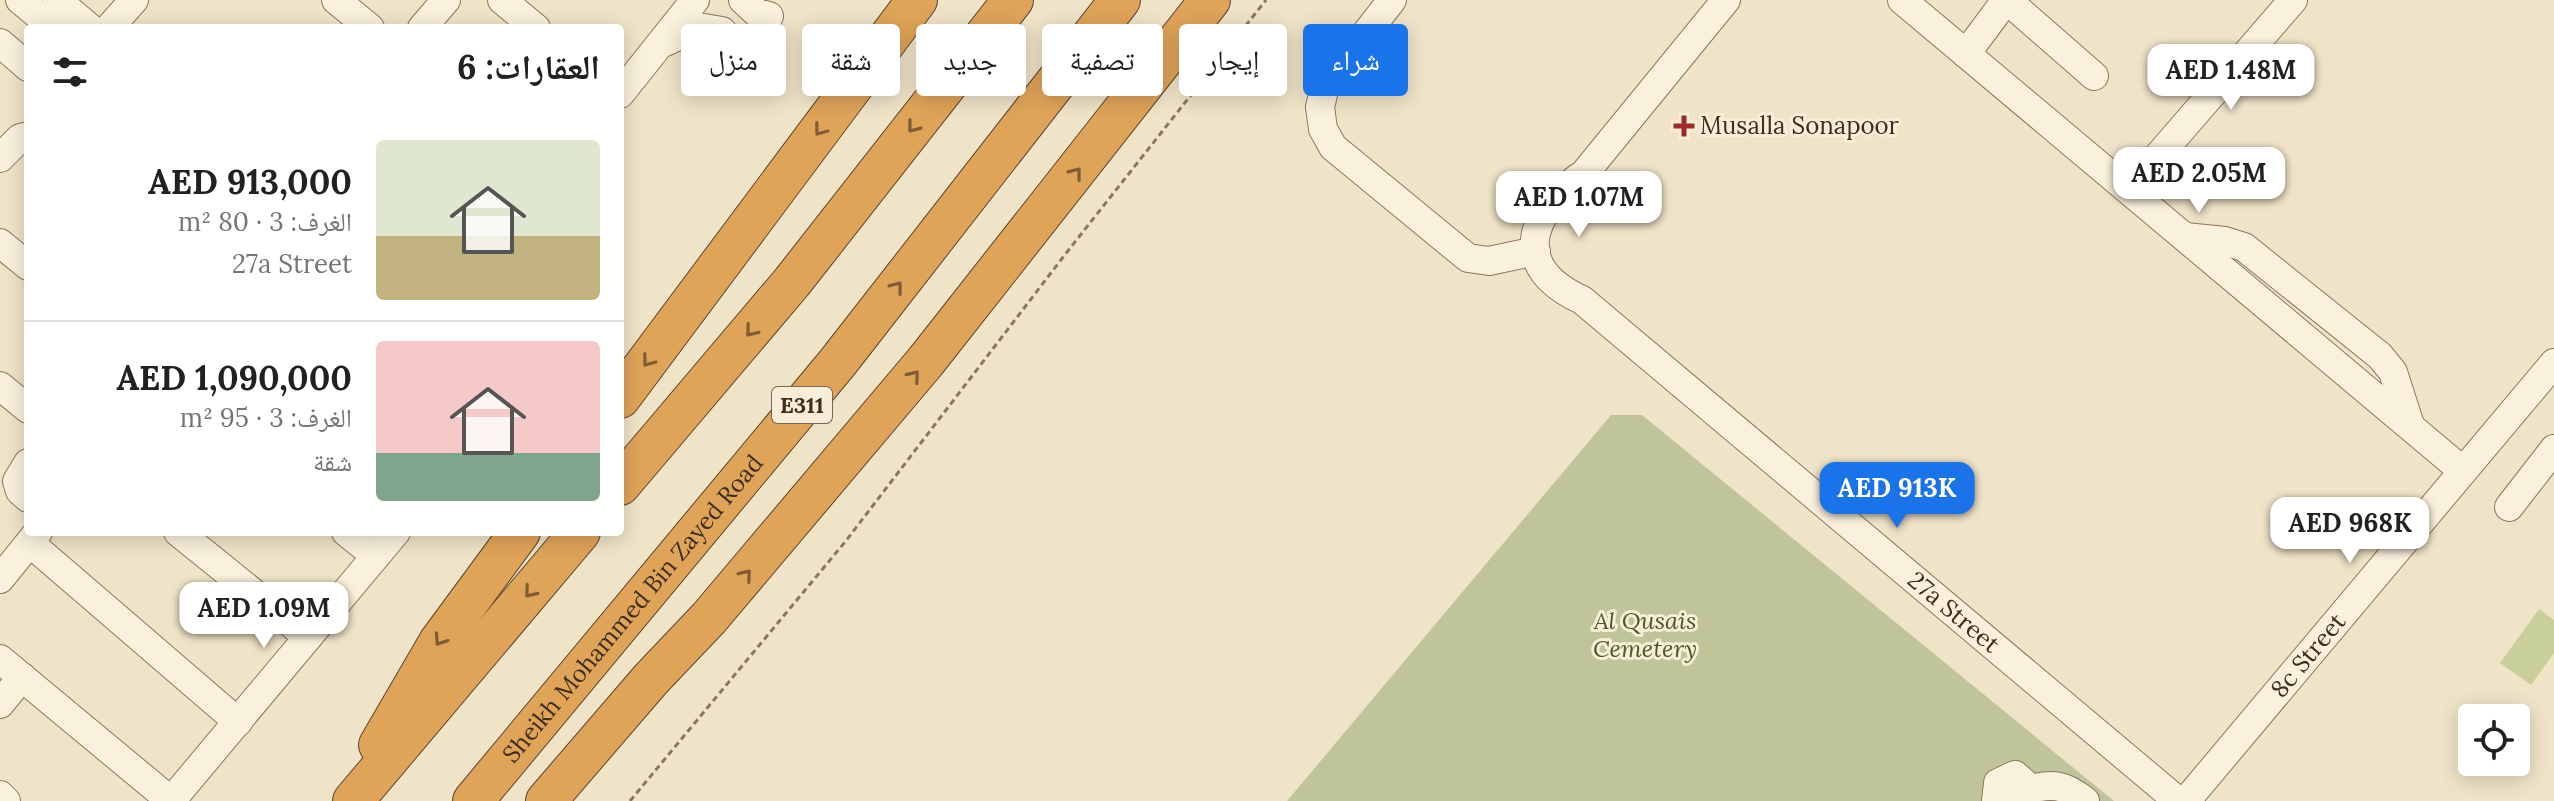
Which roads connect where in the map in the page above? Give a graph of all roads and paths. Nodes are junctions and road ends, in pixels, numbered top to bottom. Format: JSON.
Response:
{"nodes":[{"id":1,"x":20,"y":0,"type":"edge"},
{"id":2,"x":57,"y":0,"type":"edge"},
{"id":3,"x":134,"y":0,"type":"edge"},
{"id":4,"x":141,"y":0,"type":"edge"},
{"id":5,"x":336,"y":0,"type":"edge"},
{"id":6,"x":446,"y":0,"type":"edge"},
{"id":7,"x":502,"y":0,"type":"edge"},
{"id":8,"x":743,"y":0,"type":"edge"},
{"id":9,"x":917,"y":0,"type":"edge"},
{"id":10,"x":1013,"y":0,"type":"edge"},
{"id":11,"x":1120,"y":0,"type":"edge"},
{"id":12,"x":1266,"y":0,"type":"edge"},
{"id":13,"x":1392,"y":0,"type":"edge"},
{"id":14,"x":1726,"y":0,"type":"edge"},
{"id":15,"x":1902,"y":0,"type":"edge"},
{"id":16,"x":2006,"y":0,"type":"edge"},
{"id":17,"x":2293,"y":0,"type":"edge"},
{"id":18,"x":1209,"y":1,"type":"edge"},
{"id":19,"x":685,"y":6,"type":"edge"},
{"id":20,"x":769,"y":16,"type":"dead end"},
{"id":21,"x":49,"y":24,"type":"edge"},
{"id":22,"x":85,"y":24,"type":"edge"},
{"id":23,"x":113,"y":24,"type":"edge"},
{"id":24,"x":126,"y":24,"type":"edge"},
{"id":25,"x":365,"y":24,"type":"edge"},
{"id":26,"x":425,"y":24,"type":"edge"},
{"id":27,"x":531,"y":24,"type":"edge"},
{"id":28,"x":681,"y":35,"type":"edge"},
{"id":29,"x":0,"y":43,"type":"edge"},
{"id":30,"x":657,"y":46,"type":"junction"},
{"id":31,"x":1966,"y":54,"type":"junction"},
{"id":32,"x":24,"y":64,"type":"edge"},
{"id":33,"x":2094,"y":76,"type":"dead end"},
{"id":34,"x":624,"y":89,"type":"edge"},
{"id":35,"x":24,"y":137,"type":"edge"},
{"id":36,"x":0,"y":158,"type":"edge"},
{"id":37,"x":1579,"y":177,"type":"junction"},
{"id":38,"x":2129,"y":190,"type":"junction"},
{"id":39,"x":0,"y":243,"type":"edge"},
{"id":40,"x":1536,"y":251,"type":"junction"},
{"id":41,"x":24,"y":263,"type":"edge"},
{"id":42,"x":1582,"y":300,"type":"junction"},
{"id":43,"x":2554,"y":363,"type":"edge"},
{"id":44,"x":2545,"y":392,"type":"edge"},
{"id":45,"x":624,"y":393,"type":"edge"},
{"id":46,"x":2554,"y":449,"type":"edge"},
{"id":47,"x":24,"y":470,"type":"edge"},
{"id":48,"x":2463,"y":471,"type":"junction"},
{"id":49,"x":624,"y":480,"type":"edge"},
{"id":50,"x":24,"y":494,"type":"edge"},
{"id":51,"x":2509,"y":507,"type":"dead end"},
{"id":52,"x":183,"y":536,"type":"edge"},
{"id":53,"x":351,"y":536,"type":"edge"},
{"id":54,"x":393,"y":536,"type":"edge"},
{"id":55,"x":517,"y":536,"type":"edge"},
{"id":56,"x":577,"y":536,"type":"edge"},
{"id":57,"x":34,"y":537,"type":"edge"},
{"id":58,"x":376,"y":556,"type":"junction"},
{"id":59,"x":0,"y":579,"type":"edge"},
{"id":60,"x":709,"y":618,"type":"junction"},
{"id":61,"x":308,"y":637,"type":"junction"},
{"id":62,"x":0,"y":659,"type":"edge"},
{"id":63,"x":22,"y":677,"type":"junction"},
{"id":64,"x":0,"y":704,"type":"edge"},
{"id":65,"x":238,"y":722,"type":"junction"},
{"id":66,"x":0,"y":795,"type":"edge"},
{"id":67,"x":2023,"y":795,"type":"edge"},
{"id":68,"x":6,"y":801,"type":"edge"},
{"id":69,"x":351,"y":801,"type":"edge"},
{"id":70,"x":473,"y":801,"type":"edge"},
{"id":71,"x":546,"y":801,"type":"edge"},
{"id":72,"x":574,"y":801,"type":"edge"},
{"id":73,"x":630,"y":801,"type":"edge"},
{"id":74,"x":1996,"y":801,"type":"edge"},
{"id":75,"x":2085,"y":801,"type":"edge"},
{"id":76,"x":2178,"y":801,"type":"edge"},
{"id":77,"x":2186,"y":801,"type":"edge"}],
"edges":[{"from":1,"to":21,"type":"street"},
{"from":2,"to":22,"type":"street"},
{"from":3,"to":23,"type":"street"},
{"from":4,"to":24,"type":"street"},
{"from":5,"to":25,"type":"street"},
{"from":6,"to":26,"type":"street"},
{"from":7,"to":27,"type":"street"},
{"from":8,"to":20,"type":"street"},
{"from":9,"to":45,"type":"highway","one_way":true},
{"from":10,"to":49,"type":"highway","one_way":true},
{"from":70,"to":11,"type":"highway","name":"Sheikh Mohammed Bin Zayed Road","number":"E311","one_way":true},
{"from":12,"to":73,"type":"path"},
{"from":13,"to":40,"type":"street"},
{"from":14,"to":37,"type":"street","name":"27a Street"},
{"from":15,"to":31,"type":"street"},
{"from":16,"to":31,"type":"street"},
{"from":16,"to":33,"type":"street"},
{"from":17,"to":38,"type":"street"},
{"from":60,"to":18,"type":"highway","one_way":true},
{"from":19,"to":30,"type":"street"},
{"from":28,"to":30,"type":"street"},
{"from":29,"to":32,"type":"street"},
{"from":30,"to":34,"type":"street"},
{"from":31,"to":38,"type":"street"},
{"from":35,"to":36,"type":"street"},
{"from":37,"to":40,"type":"street","name":"27a Street"},
{"from":37,"to":42,"type":"street","name":"27a Street"},
{"from":38,"to":48,"type":"street"},
{"from":39,"to":41,"type":"street"},
{"from":40,"to":42,"type":"street","name":"27a Street"},
{"from":42,"to":76,"type":"street","name":"27a Street"},
{"from":43,"to":44,"type":"street","name":"8c Street"},
{"from":44,"to":48,"type":"street","name":"8c Street"},
{"from":46,"to":51,"type":"street"},
{"from":47,"to":50,"type":"street"},
{"from":48,"to":77,"type":"street","name":"8c Street"},
{"from":52,"to":61,"type":"street"},
{"from":53,"to":58,"type":"street"},
{"from":54,"to":58,"type":"street"},
{"from":55,"to":69,"type":"highway","one_way":true},
{"from":56,"to":69,"type":"highway","one_way":true},
{"from":57,"to":59,"type":"street"},
{"from":57,"to":65,"type":"street"},
{"from":58,"to":61,"type":"street"},
{"from":60,"to":71,"type":"highway"},
{"from":60,"to":72,"type":"highway"},
{"from":61,"to":65,"type":"street"},
{"from":62,"to":63,"type":"street"},
{"from":63,"to":64,"type":"street"},
{"from":63,"to":65,"type":"street"},
{"from":66,"to":68,"type":"street"},
{"from":67,"to":74,"type":"street"},
{"from":67,"to":75,"type":"street"}]}
